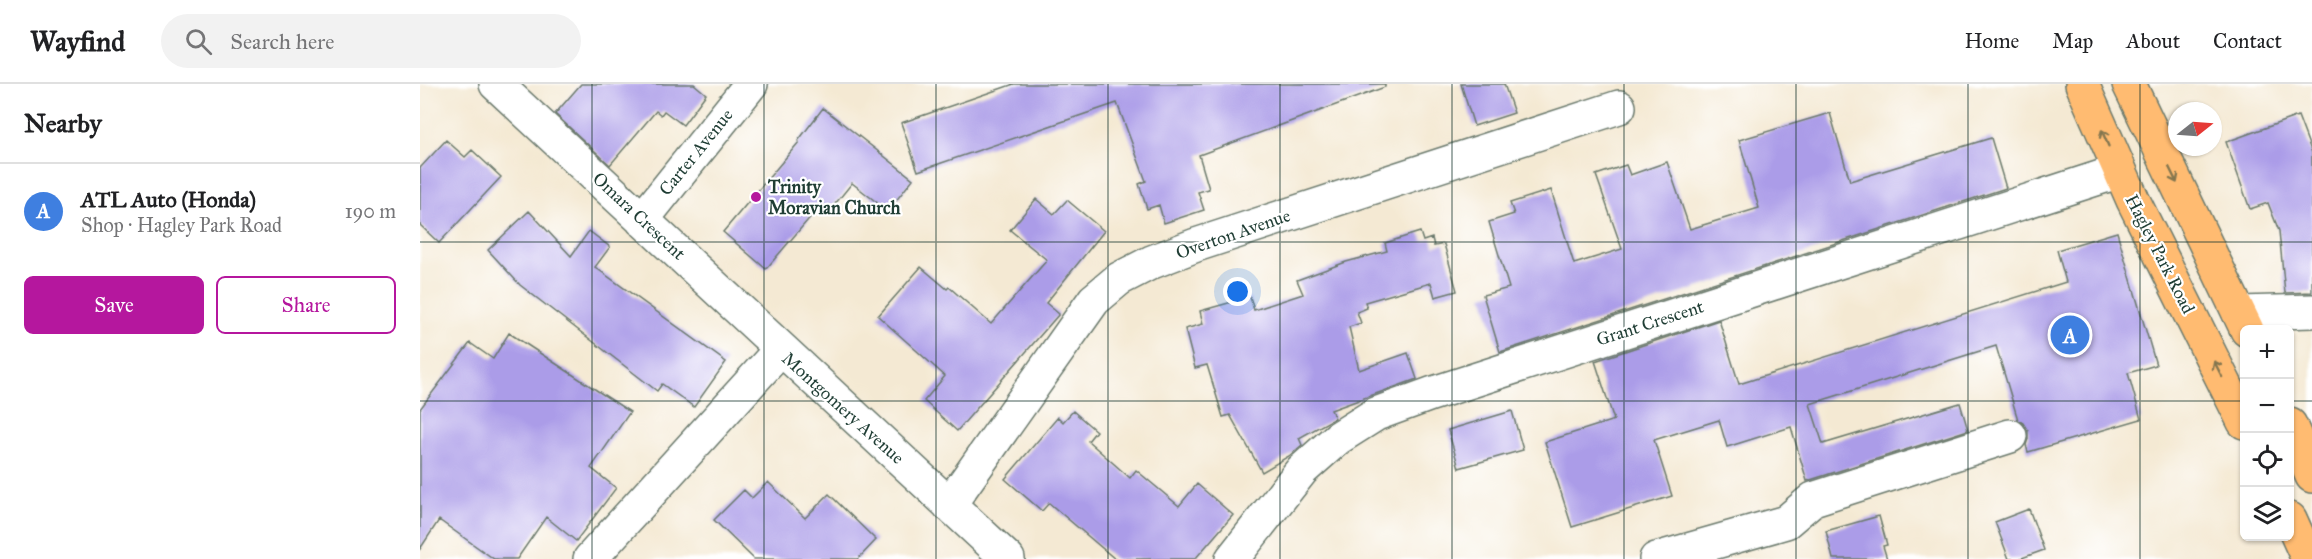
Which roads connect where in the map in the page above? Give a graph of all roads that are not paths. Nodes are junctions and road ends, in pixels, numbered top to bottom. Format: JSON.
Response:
{"nodes":[{"id":1,"x":496,"y":84,"type":"edge"},
{"id":2,"x":751,"y":84,"type":"edge"},
{"id":3,"x":2082,"y":84,"type":"edge"},
{"id":4,"x":2138,"y":86,"type":"edge"},
{"id":5,"x":1619,"y":107,"type":"dead end"},
{"id":6,"x":2120,"y":171,"type":"junction"},
{"id":7,"x":642,"y":220,"type":"junction"},
{"id":8,"x":2312,"y":311,"type":"edge"},
{"id":9,"x":2243,"y":321,"type":"edge"},
{"id":10,"x":781,"y":349,"type":"junction"},
{"id":11,"x":2240,"y":414,"type":"edge"},
{"id":12,"x":2293,"y":433,"type":"edge"},
{"id":13,"x":2010,"y":436,"type":"dead end"},
{"id":14,"x":2312,"y":476,"type":"edge"},
{"id":15,"x":950,"y":505,"type":"junction"},
{"id":16,"x":2294,"y":530,"type":"edge"},
{"id":17,"x":590,"y":559,"type":"edge"},
{"id":18,"x":1008,"y":559,"type":"edge"},
{"id":19,"x":1232,"y":559,"type":"edge"},
{"id":20,"x":1656,"y":559,"type":"edge"},
{"id":21,"x":2308,"y":559,"type":"edge"}],
"edges":[{"from":1,"to":7,"type":"street","name":"Omara Crescent"},
{"from":2,"to":7,"type":"street","name":"Carter Avenue"},
{"from":6,"to":3,"type":"main road","name":"Hagley Park Road","one_way":true},
{"from":4,"to":9,"type":"main road","one_way":true},
{"from":5,"to":15,"type":"street","name":"Overton Avenue"},
{"from":11,"to":6,"type":"main road","name":"Hagley Park Road","one_way":true},
{"from":6,"to":19,"type":"street","name":"Grant Crescent"},
{"from":7,"to":10,"type":"street","name":"Omara Crescent"},
{"from":8,"to":9,"type":"street"},
{"from":10,"to":15,"type":"street","name":"Montgomery Avenue"},
{"from":10,"to":17,"type":"street","name":"Montgomery Avenue"},
{"from":12,"to":14,"type":"main road"},
{"from":13,"to":20,"type":"street"},
{"from":15,"to":18,"type":"street","name":"Montgomery Avenue"},
{"from":16,"to":21,"type":"main road"}]}
